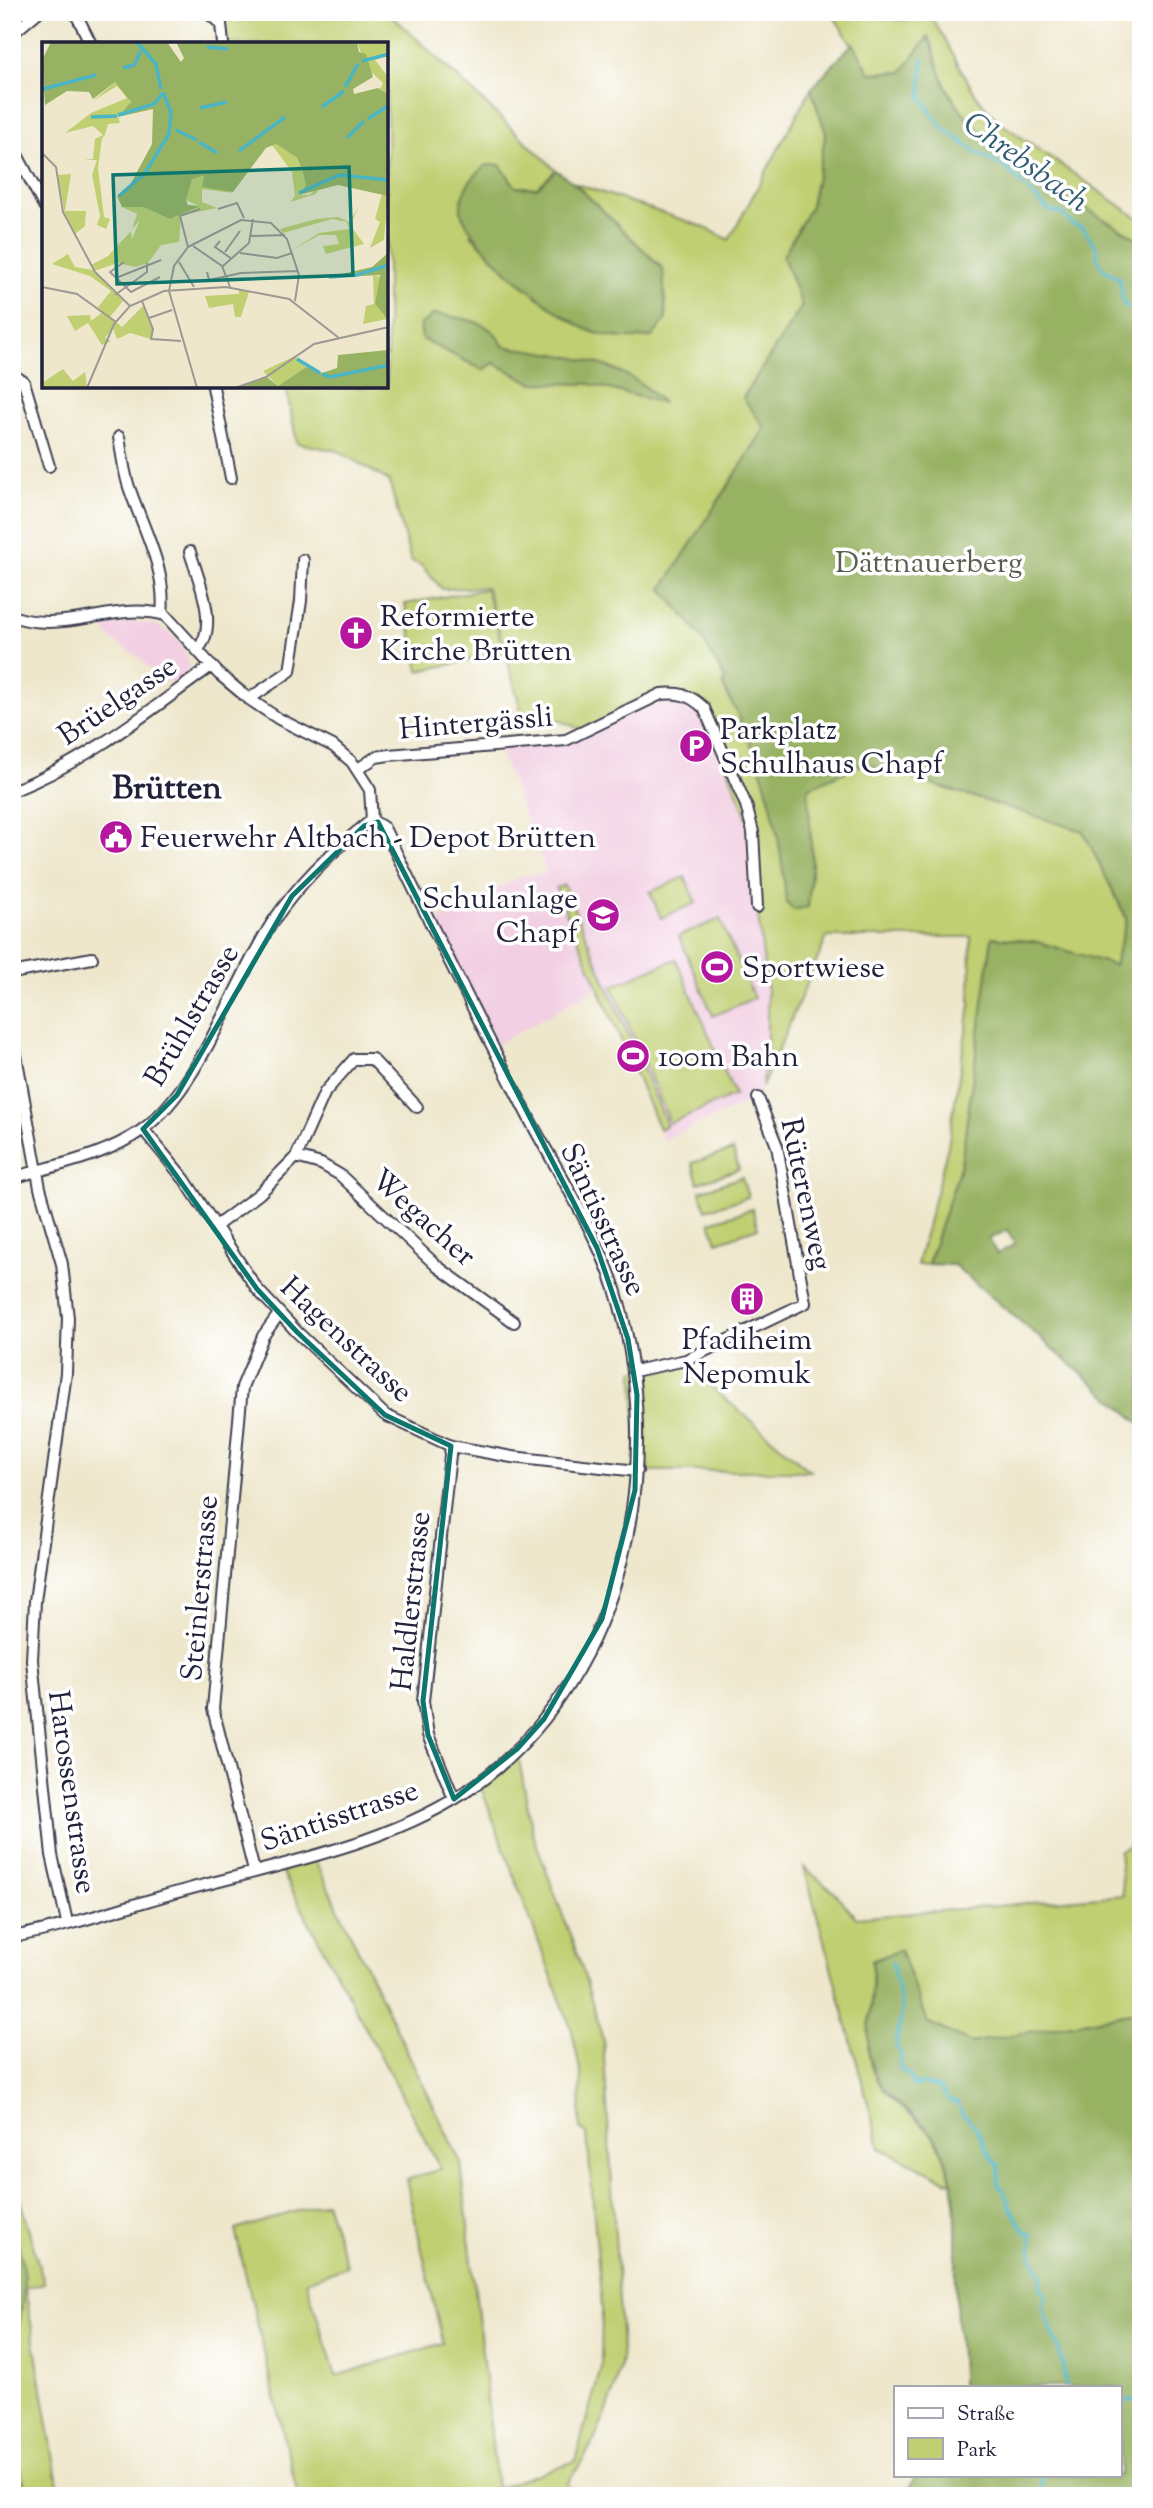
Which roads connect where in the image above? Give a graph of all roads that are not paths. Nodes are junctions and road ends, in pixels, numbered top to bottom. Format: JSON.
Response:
{"nodes":[{"id":1,"x":38,"y":12,"type":"edge"},
{"id":2,"x":75,"y":12,"type":"edge"},
{"id":3,"x":207,"y":12,"type":"edge"},
{"id":4,"x":12,"y":34,"type":"edge"},
{"id":5,"x":90,"y":42,"type":"edge"},
{"id":6,"x":223,"y":42,"type":"edge"},
{"id":7,"x":12,"y":145,"type":"edge"},
{"id":8,"x":42,"y":202,"type":"edge"},
{"id":9,"x":12,"y":374,"type":"edge"},
{"id":10,"x":213,"y":388,"type":"edge"},
{"id":11,"x":119,"y":437,"type":"dead end"},
{"id":12,"x":49,"y":466,"type":"dead end"},
{"id":13,"x":231,"y":478,"type":"dead end"},
{"id":14,"x":190,"y":552,"type":"dead end"},
{"id":15,"x":303,"y":560,"type":"dead end"},
{"id":16,"x":162,"y":614,"type":"junction"},
{"id":17,"x":12,"y":616,"type":"edge"},
{"id":18,"x":197,"y":650,"type":"junction"},
{"id":19,"x":211,"y":666,"type":"junction"},
{"id":20,"x":249,"y":699,"type":"junction"},
{"id":21,"x":358,"y":769,"type":"junction"},
{"id":22,"x":12,"y":790,"type":"edge"},
{"id":23,"x":372,"y":820,"type":"junction"},
{"id":24,"x":757,"y":907,"type":"dead end"},
{"id":25,"x":92,"y":958,"type":"dead end"},
{"id":26,"x":12,"y":973,"type":"edge"},
{"id":27,"x":12,"y":1033,"type":"edge"},
{"id":28,"x":758,"y":1098,"type":"dead end"},
{"id":29,"x":417,"y":1107,"type":"dead end"},
{"id":30,"x":143,"y":1129,"type":"junction"},
{"id":31,"x":296,"y":1157,"type":"junction"},
{"id":32,"x":37,"y":1170,"type":"junction"},
{"id":33,"x":12,"y":1178,"type":"edge"},
{"id":34,"x":216,"y":1226,"type":"junction"},
{"id":35,"x":279,"y":1314,"type":"junction"},
{"id":36,"x":514,"y":1322,"type":"dead end"},
{"id":37,"x":634,"y":1371,"type":"junction"},
{"id":38,"x":451,"y":1446,"type":"junction"},
{"id":39,"x":637,"y":1471,"type":"junction"},
{"id":40,"x":454,"y":1799,"type":"junction"},
{"id":41,"x":254,"y":1871,"type":"junction"},
{"id":42,"x":67,"y":1922,"type":"junction"},
{"id":43,"x":12,"y":1937,"type":"edge"}],
"edges":[{"from":1,"to":4,"type":"street"},
{"from":2,"to":5,"type":"street"},
{"from":3,"to":6,"type":"street"},
{"from":7,"to":8,"type":"street"},
{"from":9,"to":12,"type":"street"},
{"from":10,"to":13,"type":"street"},
{"from":11,"to":16,"type":"street"},
{"from":14,"to":18,"type":"street"},
{"from":15,"to":20,"type":"street"},
{"from":16,"to":17,"type":"street"},
{"from":16,"to":18,"type":"street"},
{"from":18,"to":19,"type":"street"},
{"from":19,"to":20,"type":"street"},
{"from":19,"to":22,"type":"street","name":"Brüelgasse"},
{"from":20,"to":21,"type":"street"},
{"from":21,"to":23,"type":"street","name":"Säntisstrasse"},
{"from":21,"to":24,"type":"street","name":"Hintergässli"},
{"from":23,"to":30,"type":"street","name":"Brühlstrasse"},
{"from":23,"to":37,"type":"street","name":"Säntisstrasse"},
{"from":25,"to":26,"type":"street"},
{"from":27,"to":32,"type":"street","name":"Harossenstrasse"},
{"from":28,"to":37,"type":"street","name":"Rüterenweg"},
{"from":29,"to":31,"type":"street"},
{"from":30,"to":32,"type":"street","name":"Brühlstrasse"},
{"from":30,"to":34,"type":"street","name":"Hagenstrasse"},
{"from":31,"to":34,"type":"street"},
{"from":31,"to":36,"type":"street","name":"Wegacher"},
{"from":32,"to":33,"type":"street","name":"Brühlstrasse"},
{"from":32,"to":42,"type":"street","name":"Harossenstrasse"},
{"from":34,"to":35,"type":"street","name":"Hagenstrasse"},
{"from":35,"to":38,"type":"street","name":"Hagenstrasse"},
{"from":35,"to":41,"type":"street","name":"Steinlerstrasse"},
{"from":37,"to":39,"type":"street","name":"Säntisstrasse"},
{"from":38,"to":39,"type":"street","name":"Hagenstrasse"},
{"from":38,"to":40,"type":"street","name":"Haldlerstrasse"},
{"from":39,"to":40,"type":"street","name":"Säntisstrasse"},
{"from":40,"to":41,"type":"street","name":"Säntisstrasse"},
{"from":41,"to":42,"type":"street","name":"Säntisstrasse"},
{"from":42,"to":43,"type":"street","name":"Säntisstrasse"}]}
